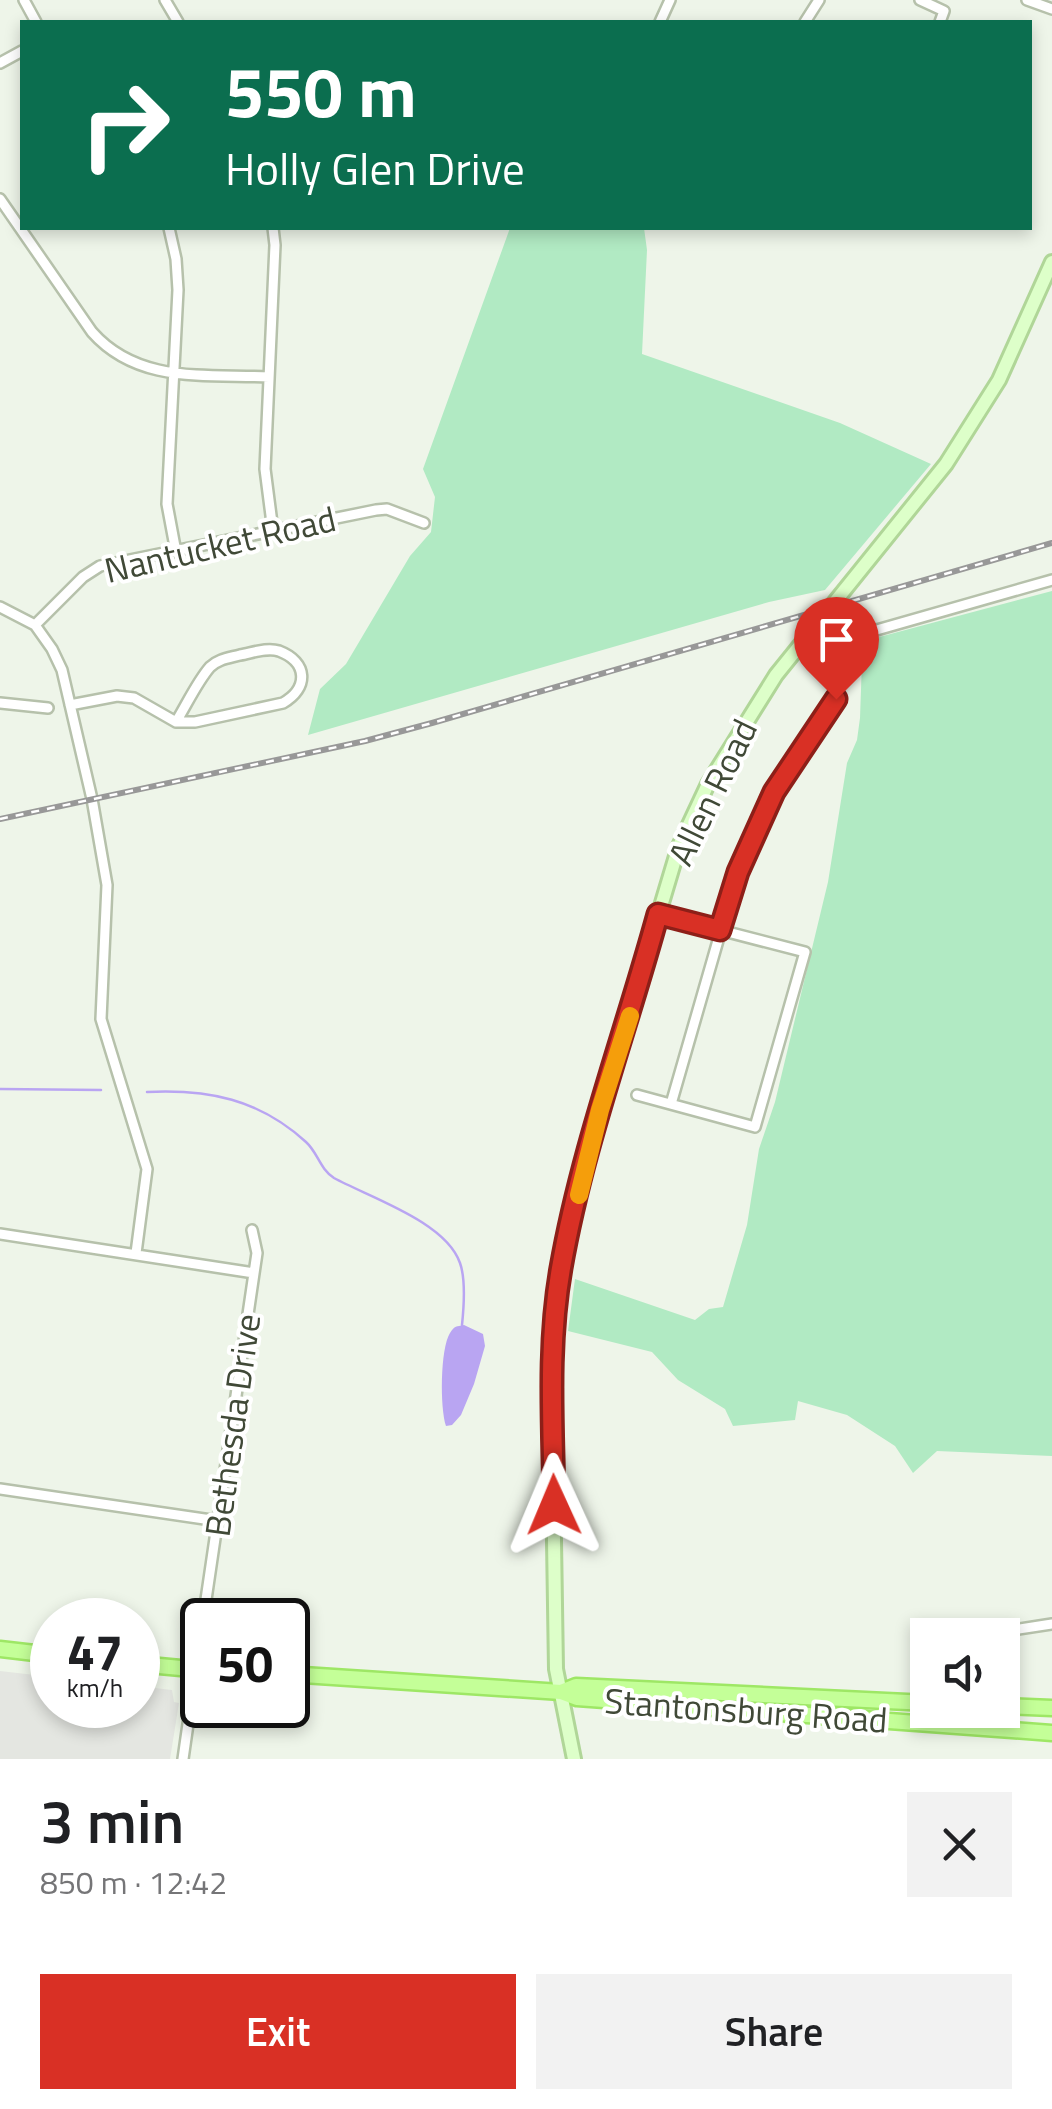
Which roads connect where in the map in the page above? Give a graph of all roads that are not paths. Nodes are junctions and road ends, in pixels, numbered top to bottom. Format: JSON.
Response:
{"nodes":[{"id":1,"x":920,"y":0,"type":"edge"},
{"id":2,"x":1027,"y":0,"type":"edge"},
{"id":3,"x":1052,"y":9,"type":"edge"},
{"id":4,"x":941,"y":20,"type":"edge"},
{"id":5,"x":0,"y":199,"type":"edge"},
{"id":6,"x":20,"y":227,"type":"edge"},
{"id":7,"x":22,"y":230,"type":"edge"},
{"id":8,"x":169,"y":230,"type":"edge"},
{"id":9,"x":273,"y":230,"type":"edge"},
{"id":10,"x":1052,"y":262,"type":"edge"},
{"id":11,"x":174,"y":372,"type":"junction"},
{"id":12,"x":269,"y":378,"type":"junction"},
{"id":13,"x":424,"y":523,"type":"dead end"},
{"id":14,"x":273,"y":530,"type":"junction"},
{"id":15,"x":176,"y":552,"type":"junction"},
{"id":16,"x":1052,"y":580,"type":"edge"},
{"id":17,"x":0,"y":606,"type":"edge"},
{"id":18,"x":34,"y":625,"type":"junction"},
{"id":19,"x":796,"y":653,"type":"junction"},
{"id":20,"x":836,"y":699,"type":"dead end"},
{"id":21,"x":0,"y":703,"type":"edge"},
{"id":22,"x":70,"y":704,"type":"junction"},
{"id":23,"x":48,"y":708,"type":"dead end"},
{"id":24,"x":176,"y":722,"type":"junction"},
{"id":25,"x":658,"y":914,"type":"junction"},
{"id":26,"x":720,"y":930,"type":"junction"},
{"id":27,"x":637,"y":1094,"type":"dead end"},
{"id":28,"x":671,"y":1104,"type":"junction"},
{"id":29,"x":252,"y":1230,"type":"dead end"},
{"id":30,"x":0,"y":1234,"type":"edge"},
{"id":31,"x":136,"y":1254,"type":"junction"},
{"id":32,"x":254,"y":1272,"type":"junction"},
{"id":33,"x":0,"y":1489,"type":"edge"},
{"id":34,"x":218,"y":1521,"type":"junction"},
{"id":35,"x":207,"y":1598,"type":"edge"},
{"id":36,"x":1052,"y":1624,"type":"edge"},
{"id":37,"x":1020,"y":1629,"type":"edge"},
{"id":38,"x":0,"y":1650,"type":"edge"},
{"id":39,"x":30,"y":1653,"type":"edge"},
{"id":40,"x":310,"y":1675,"type":"edge"},
{"id":41,"x":561,"y":1692,"type":"junction"},
{"id":42,"x":910,"y":1702,"type":"edge"},
{"id":43,"x":1020,"y":1707,"type":"edge"},
{"id":44,"x":1052,"y":1708,"type":"edge"},
{"id":45,"x":189,"y":1728,"type":"edge"},
{"id":46,"x":1052,"y":1734,"type":"edge"},
{"id":47,"x":183,"y":1759,"type":"edge"},
{"id":48,"x":574,"y":1759,"type":"edge"}],
"edges":[{"from":1,"to":4,"type":"street"},
{"from":2,"to":3,"type":"street"},
{"from":5,"to":6,"type":"street"},
{"from":7,"to":11,"type":"street"},
{"from":8,"to":11,"type":"street"},
{"from":9,"to":12,"type":"street"},
{"from":10,"to":19,"type":"main road","name":"Allen Road"},
{"from":11,"to":12,"type":"street"},
{"from":11,"to":15,"type":"street"},
{"from":12,"to":14,"type":"street"},
{"from":13,"to":14,"type":"street","name":"Nantucket Road"},
{"from":14,"to":15,"type":"street","name":"Nantucket Road"},
{"from":15,"to":18,"type":"street","name":"Nantucket Road"},
{"from":16,"to":19,"type":"street"},
{"from":17,"to":18,"type":"street"},
{"from":18,"to":22,"type":"street"},
{"from":19,"to":25,"type":"main road","name":"Allen Road"},
{"from":20,"to":26,"type":"street"},
{"from":21,"to":23,"type":"street"},
{"from":22,"to":24,"type":"street"},
{"from":22,"to":31,"type":"street"},
{"from":24,"to":24,"type":"street"},
{"from":25,"to":26,"type":"street"},
{"from":25,"to":41,"type":"main road","name":"Allen Road"},
{"from":26,"to":28,"type":"street"},
{"from":26,"to":28,"type":"street"},
{"from":27,"to":28,"type":"street"},
{"from":29,"to":32,"type":"street","name":"Bethesda Drive"},
{"from":30,"to":31,"type":"street"},
{"from":31,"to":32,"type":"street"},
{"from":32,"to":34,"type":"street","name":"Bethesda Drive"},
{"from":33,"to":34,"type":"street"},
{"from":34,"to":35,"type":"street","name":"Bethesda Drive"},
{"from":36,"to":37,"type":"street"},
{"from":38,"to":39,"type":"main road"},
{"from":40,"to":41,"type":"main road","name":"Stantonsburg Road"},
{"from":41,"to":42,"type":"main road","name":"Stantonsburg Road"},
{"from":41,"to":46,"type":"main road","name":"Stantonsburg Road"},
{"from":41,"to":48,"type":"main road","name":"Allen Road"},
{"from":43,"to":44,"type":"main road"},
{"from":45,"to":47,"type":"street","name":"Bethesda Drive"}]}
